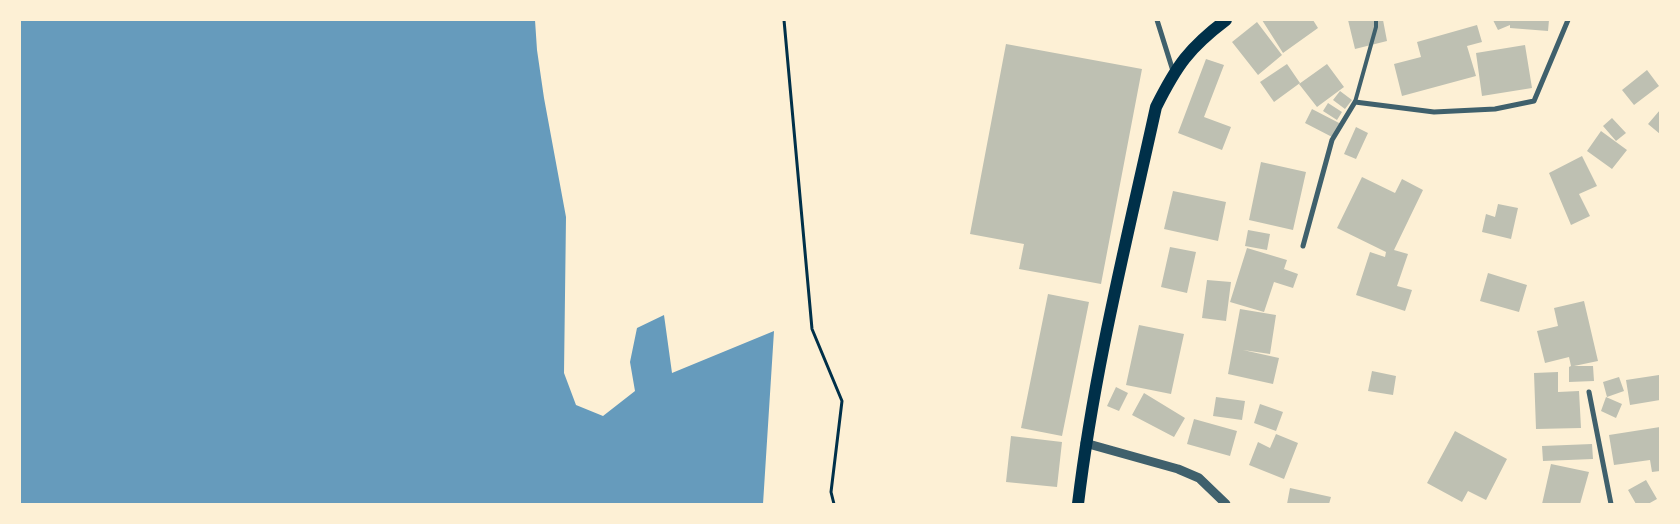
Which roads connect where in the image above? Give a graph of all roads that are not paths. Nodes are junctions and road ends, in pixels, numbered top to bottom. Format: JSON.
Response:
{"nodes":[{"id":1,"x":1157,"y":20,"type":"edge"},
{"id":2,"x":1226,"y":20,"type":"edge"},
{"id":3,"x":1376,"y":20,"type":"edge"},
{"id":4,"x":1568,"y":20,"type":"edge"},
{"id":5,"x":1174,"y":71,"type":"junction"},
{"id":6,"x":1355,"y":102,"type":"junction"},
{"id":7,"x":1303,"y":246,"type":"dead end"},
{"id":8,"x":1588,"y":392,"type":"dead end"},
{"id":9,"x":1085,"y":443,"type":"junction"},
{"id":10,"x":1078,"y":504,"type":"edge"},
{"id":11,"x":1226,"y":504,"type":"edge"},
{"id":12,"x":1611,"y":504,"type":"edge"}],
"edges":[{"from":1,"to":5,"type":"street"},
{"from":2,"to":5,"type":"main road"},
{"from":3,"to":6,"type":"lane"},
{"from":4,"to":6,"type":"street"},
{"from":5,"to":9,"type":"main road"},
{"from":6,"to":7,"type":"street"},
{"from":8,"to":12,"type":"street"},
{"from":9,"to":10,"type":"main road"},
{"from":9,"to":11,"type":"street"}]}
